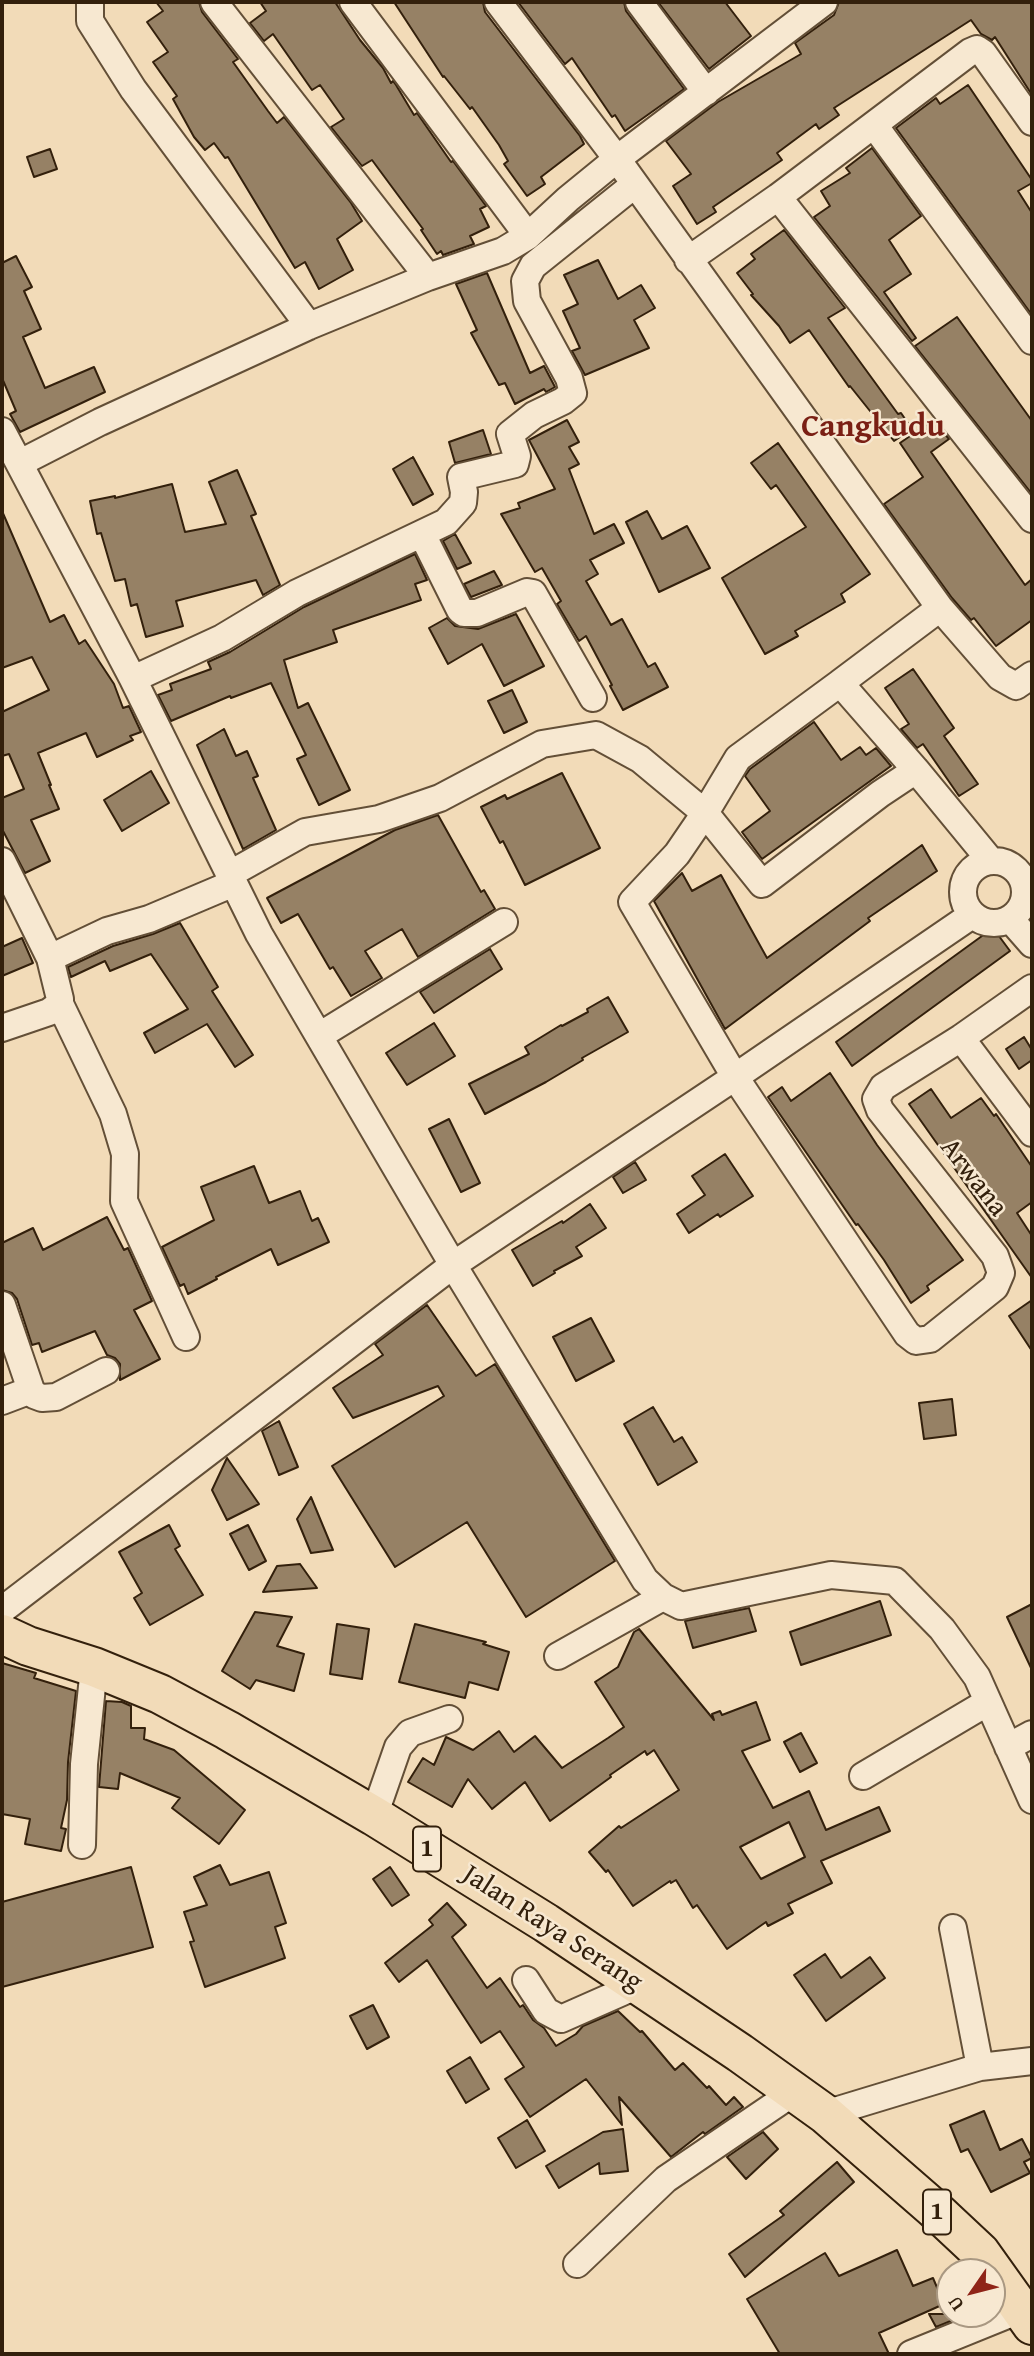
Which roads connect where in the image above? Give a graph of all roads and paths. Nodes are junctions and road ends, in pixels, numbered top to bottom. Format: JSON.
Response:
{"nodes":[{"id":1,"x":90,"y":2,"type":"edge"},
{"id":2,"x":214,"y":2,"type":"edge"},
{"id":3,"x":354,"y":2,"type":"edge"},
{"id":4,"x":498,"y":2,"type":"edge"},
{"id":5,"x":639,"y":2,"type":"edge"},
{"id":6,"x":824,"y":2,"type":"edge"},
{"id":7,"x":794,"y":10,"type":"edge"},
{"id":8,"x":706,"y":92,"type":"junction"},
{"id":9,"x":1032,"y":122,"type":"edge"},
{"id":10,"x":874,"y":125,"type":"junction"},
{"id":11,"x":617,"y":159,"type":"junction"},
{"id":12,"x":634,"y":186,"type":"junction"},
{"id":13,"x":778,"y":197,"type":"junction"},
{"id":14,"x":528,"y":236,"type":"junction"},
{"id":15,"x":688,"y":260,"type":"junction"},
{"id":16,"x":428,"y":277,"type":"junction"},
{"id":17,"x":309,"y":326,"type":"junction"},
{"id":18,"x":1032,"y":341,"type":"edge"},
{"id":19,"x":2,"y":431,"type":"edge"},
{"id":20,"x":20,"y":463,"type":"junction"},
{"id":21,"x":1032,"y":519,"type":"edge"},
{"id":22,"x":422,"y":534,"type":"junction"},
{"id":23,"x":940,"y":608,"type":"junction"},
{"id":24,"x":1032,"y":676,"type":"edge"},
{"id":25,"x":133,"y":679,"type":"junction"},
{"id":26,"x":840,"y":683,"type":"junction"},
{"id":27,"x":593,"y":698,"type":"dead end"},
{"id":28,"x":916,"y":769,"type":"junction"},
{"id":29,"x":705,"y":813,"type":"junction"},
{"id":30,"x":990,"y":860,"type":"junction"},
{"id":31,"x":2,"y":861,"type":"edge"},
{"id":32,"x":1028,"y":876,"type":"edge"},
{"id":33,"x":232,"y":878,"type":"junction"},
{"id":34,"x":972,"y":915,"type":"junction"},
{"id":35,"x":1011,"y":920,"type":"junction"},
{"id":36,"x":503,"y":922,"type":"dead end"},
{"id":37,"x":1032,"y":944,"type":"edge"},
{"id":38,"x":50,"y":958,"type":"junction"},
{"id":39,"x":1032,"y":988,"type":"edge"},
{"id":40,"x":60,"y":1004,"type":"junction"},
{"id":41,"x":2,"y":1028,"type":"edge"},
{"id":42,"x":319,"y":1036,"type":"junction"},
{"id":43,"x":961,"y":1038,"type":"junction"},
{"id":44,"x":735,"y":1077,"type":"junction"},
{"id":45,"x":1032,"y":1133,"type":"edge"},
{"id":46,"x":453,"y":1265,"type":"junction"},
{"id":47,"x":2,"y":1305,"type":"edge"},
{"id":48,"x":186,"y":1336,"type":"dead end"},
{"id":49,"x":106,"y":1371,"type":"dead end"},
{"id":50,"x":31,"y":1390,"type":"junction"},
{"id":51,"x":2,"y":1401,"type":"edge"},
{"id":52,"x":663,"y":1597,"type":"junction"},
{"id":53,"x":2,"y":1610,"type":"edge"},
{"id":54,"x":2,"y":1634,"type":"edge"},
{"id":55,"x":558,"y":1656,"type":"dead end"},
{"id":56,"x":94,"y":1667,"type":"junction"},
{"id":57,"x":988,"y":1702,"type":"junction"},
{"id":58,"x":449,"y":1719,"type":"dead end"},
{"id":59,"x":1032,"y":1734,"type":"edge"},
{"id":60,"x":1008,"y":1747,"type":"junction"},
{"id":61,"x":863,"y":1776,"type":"dead end"},
{"id":62,"x":1032,"y":1800,"type":"edge"},
{"id":63,"x":374,"y":1816,"type":"junction"},
{"id":64,"x":82,"y":1845,"type":"dead end"},
{"id":65,"x":953,"y":1928,"type":"dead end"},
{"id":66,"x":526,"y":1980,"type":"dead end"},
{"id":67,"x":638,"y":1985,"type":"junction"},
{"id":68,"x":1032,"y":2061,"type":"edge"},
{"id":69,"x":980,"y":2067,"type":"junction"},
{"id":70,"x":794,"y":2092,"type":"junction"},
{"id":71,"x":825,"y":2114,"type":"junction"},
{"id":72,"x":577,"y":2264,"type":"dead end"},
{"id":73,"x":1027,"y":2317,"type":"edge"},
{"id":74,"x":911,"y":2354,"type":"edge"}],
"edges":[{"from":1,"to":17,"type":"street"},
{"from":2,"to":16,"type":"street"},
{"from":3,"to":14,"type":"street"},
{"from":4,"to":11,"type":"street"},
{"from":5,"to":8,"type":"street"},
{"from":6,"to":7,"type":"street"},
{"from":7,"to":8,"type":"street"},
{"from":8,"to":11,"type":"street"},
{"from":9,"to":10,"type":"street"},
{"from":10,"to":13,"type":"street"},
{"from":10,"to":18,"type":"street"},
{"from":11,"to":12,"type":"street"},
{"from":11,"to":14,"type":"street"},
{"from":12,"to":15,"type":"street"},
{"from":12,"to":22,"type":"street"},
{"from":13,"to":15,"type":"street"},
{"from":13,"to":21,"type":"street"},
{"from":14,"to":16,"type":"street"},
{"from":15,"to":23,"type":"street"},
{"from":16,"to":17,"type":"street"},
{"from":17,"to":20,"type":"street"},
{"from":19,"to":20,"type":"street"},
{"from":20,"to":25,"type":"street"},
{"from":22,"to":25,"type":"street"},
{"from":22,"to":27,"type":"street"},
{"from":23,"to":24,"type":"street"},
{"from":23,"to":26,"type":"street"},
{"from":25,"to":33,"type":"street"},
{"from":26,"to":28,"type":"street"},
{"from":26,"to":29,"type":"street"},
{"from":28,"to":29,"type":"street"},
{"from":28,"to":30,"type":"street"},
{"from":29,"to":33,"type":"street"},
{"from":29,"to":44,"type":"street"},
{"from":30,"to":32,"type":"street"},
{"from":30,"to":34,"type":"street"},
{"from":31,"to":38,"type":"street"},
{"from":32,"to":35,"type":"street"},
{"from":33,"to":38,"type":"street"},
{"from":33,"to":42,"type":"street"},
{"from":34,"to":35,"type":"street"},
{"from":34,"to":44,"type":"street"},
{"from":35,"to":37,"type":"street"},
{"from":36,"to":42,"type":"street"},
{"from":38,"to":40,"type":"street"},
{"from":39,"to":43,"type":"street","name":"Arwana"},
{"from":40,"to":41,"type":"street"},
{"from":40,"to":48,"type":"street"},
{"from":42,"to":46,"type":"street"},
{"from":43,"to":44,"type":"street","name":"Arwana"},
{"from":43,"to":45,"type":"street"},
{"from":44,"to":46,"type":"street"},
{"from":46,"to":52,"type":"street"},
{"from":46,"to":53,"type":"street"},
{"from":47,"to":50,"type":"street"},
{"from":49,"to":50,"type":"street"},
{"from":50,"to":51,"type":"street"},
{"from":52,"to":55,"type":"street"},
{"from":52,"to":57,"type":"street"},
{"from":54,"to":56,"type":"highway","name":"Jalan Raya Serang","number":"1"},
{"from":56,"to":63,"type":"highway","name":"Jalan Raya Serang","number":"1"},
{"from":56,"to":64,"type":"street"},
{"from":57,"to":60,"type":"street"},
{"from":57,"to":61,"type":"street"},
{"from":58,"to":63,"type":"street"},
{"from":59,"to":60,"type":"street"},
{"from":60,"to":62,"type":"street"},
{"from":63,"to":67,"type":"highway","name":"Jalan Raya Serang","number":"1"},
{"from":65,"to":69,"type":"street"},
{"from":66,"to":67,"type":"street"},
{"from":67,"to":70,"type":"highway","name":"Jalan Raya Serang","number":"1"},
{"from":68,"to":69,"type":"street"},
{"from":69,"to":71,"type":"street"},
{"from":70,"to":71,"type":"highway","name":"Jalan Raya Serang","number":"1"},
{"from":70,"to":72,"type":"street"},
{"from":71,"to":73,"type":"highway","name":"Jalan Raya Serang","number":"1"},
{"from":73,"to":74,"type":"street"}]}
